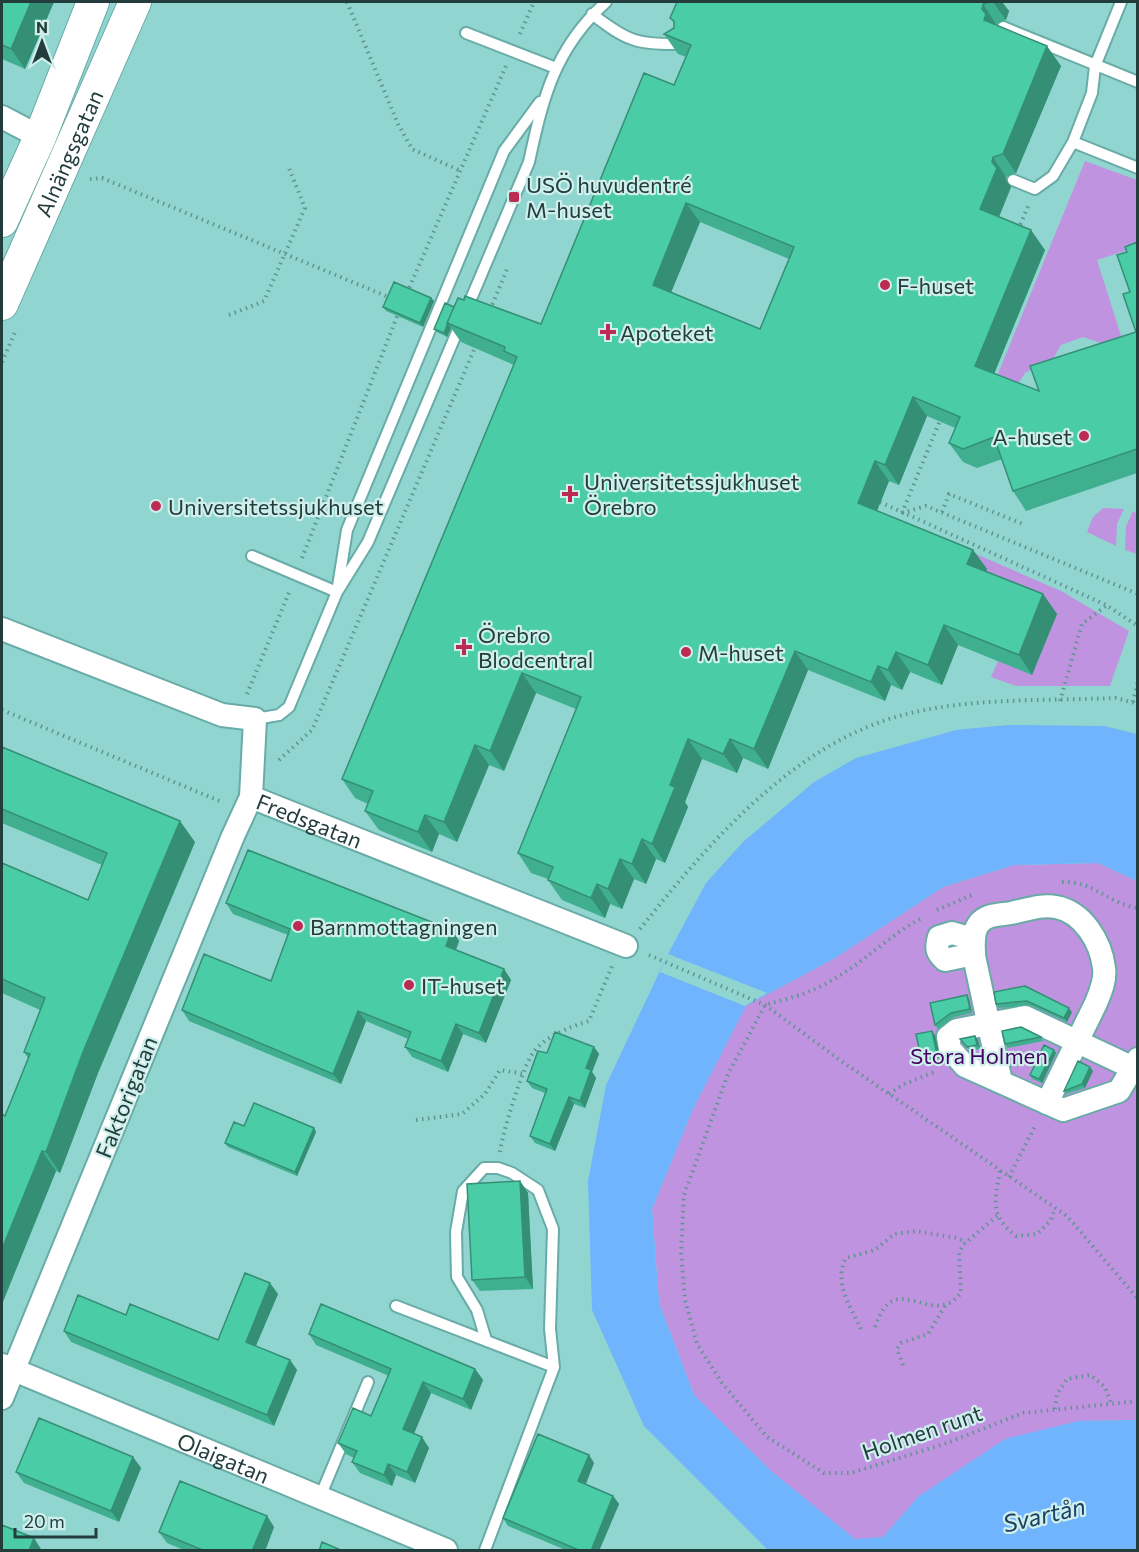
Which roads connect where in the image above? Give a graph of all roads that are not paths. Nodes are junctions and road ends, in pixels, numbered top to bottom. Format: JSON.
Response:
{"nodes":[{"id":1,"x":93,"y":2,"type":"edge"},
{"id":2,"x":135,"y":2,"type":"edge"},
{"id":3,"x":606,"y":2,"type":"edge"},
{"id":4,"x":1121,"y":2,"type":"edge"},
{"id":5,"x":592,"y":14,"type":"junction"},
{"id":6,"x":1003,"y":27,"type":"edge"},
{"id":7,"x":466,"y":33,"type":"dead end"},
{"id":8,"x":681,"y":44,"type":"edge"},
{"id":9,"x":1095,"y":66,"type":"junction"},
{"id":10,"x":556,"y":68,"type":"junction"},
{"id":11,"x":1137,"y":82,"type":"edge"},
{"id":12,"x":543,"y":98,"type":"junction"},
{"id":13,"x":2,"y":117,"type":"edge"},
{"id":14,"x":40,"y":137,"type":"junction"},
{"id":15,"x":1073,"y":142,"type":"junction"},
{"id":16,"x":71,"y":149,"type":"junction"},
{"id":17,"x":1137,"y":168,"type":"edge"},
{"id":18,"x":1013,"y":180,"type":"dead end"},
{"id":19,"x":2,"y":221,"type":"edge"},
{"id":20,"x":2,"y":304,"type":"edge"},
{"id":21,"x":252,"y":556,"type":"dead end"},
{"id":22,"x":337,"y":592,"type":"junction"},
{"id":23,"x":2,"y":628,"type":"edge"},
{"id":24,"x":246,"y":718,"type":"junction"},
{"id":25,"x":251,"y":797,"type":"junction"},
{"id":26,"x":626,"y":946,"type":"road end"},
{"id":27,"x":989,"y":1022,"type":"junction"},
{"id":28,"x":1078,"y":1042,"type":"junction"},
{"id":29,"x":1134,"y":1063,"type":"edge"},
{"id":30,"x":1001,"y":1082,"type":"junction"},
{"id":31,"x":1047,"y":1103,"type":"junction"},
{"id":32,"x":396,"y":1306,"type":"dead end"},
{"id":33,"x":486,"y":1340,"type":"junction"},
{"id":34,"x":7,"y":1367,"type":"edge"},
{"id":35,"x":554,"y":1367,"type":"junction"},
{"id":36,"x":368,"y":1382,"type":"dead end"},
{"id":37,"x":2,"y":1398,"type":"edge"},
{"id":38,"x":321,"y":1497,"type":"junction"},
{"id":39,"x":446,"y":1551,"type":"edge"},
{"id":40,"x":484,"y":1551,"type":"edge"}],
"edges":[{"from":1,"to":14,"type":"main road","name":"Alnängsgatan"},
{"from":2,"to":16,"type":"main road","name":"Alnängsgatan"},
{"from":3,"to":5,"type":"lane"},
{"from":4,"to":9,"type":"lane"},
{"from":5,"to":8,"type":"lane"},
{"from":5,"to":10,"type":"lane"},
{"from":6,"to":9,"type":"lane"},
{"from":7,"to":10,"type":"lane"},
{"from":9,"to":11,"type":"lane"},
{"from":9,"to":15,"type":"lane"},
{"from":10,"to":12,"type":"lane"},
{"from":12,"to":22,"type":"lane"},
{"from":12,"to":22,"type":"lane"},
{"from":13,"to":14,"type":"street"},
{"from":14,"to":16,"type":"main road"},
{"from":14,"to":19,"type":"main road","name":"Alnängsgatan"},
{"from":15,"to":17,"type":"lane"},
{"from":15,"to":18,"type":"lane"},
{"from":16,"to":20,"type":"main road","name":"Alnängsgatan"},
{"from":21,"to":22,"type":"lane"},
{"from":22,"to":24,"type":"lane"},
{"from":23,"to":24,"type":"street"},
{"from":24,"to":25,"type":"street","name":"Fredsgatan"},
{"from":25,"to":26,"type":"street","name":"Fredsgatan"},
{"from":25,"to":34,"type":"street","name":"Faktorigatan"},
{"from":27,"to":28,"type":"street"},
{"from":27,"to":28,"type":"street"},
{"from":27,"to":30,"type":"street"},
{"from":27,"to":30,"type":"street"},
{"from":28,"to":29,"type":"street"},
{"from":28,"to":31,"type":"street"},
{"from":29,"to":31,"type":"street"},
{"from":30,"to":31,"type":"street"},
{"from":32,"to":33,"type":"lane"},
{"from":33,"to":35,"type":"lane"},
{"from":33,"to":35,"type":"lane"},
{"from":34,"to":37,"type":"street","name":"Faktorigatan"},
{"from":34,"to":38,"type":"street","name":"Olaigatan"},
{"from":35,"to":40,"type":"lane"},
{"from":36,"to":38,"type":"lane"},
{"from":38,"to":39,"type":"street","name":"Olaigatan"}]}
